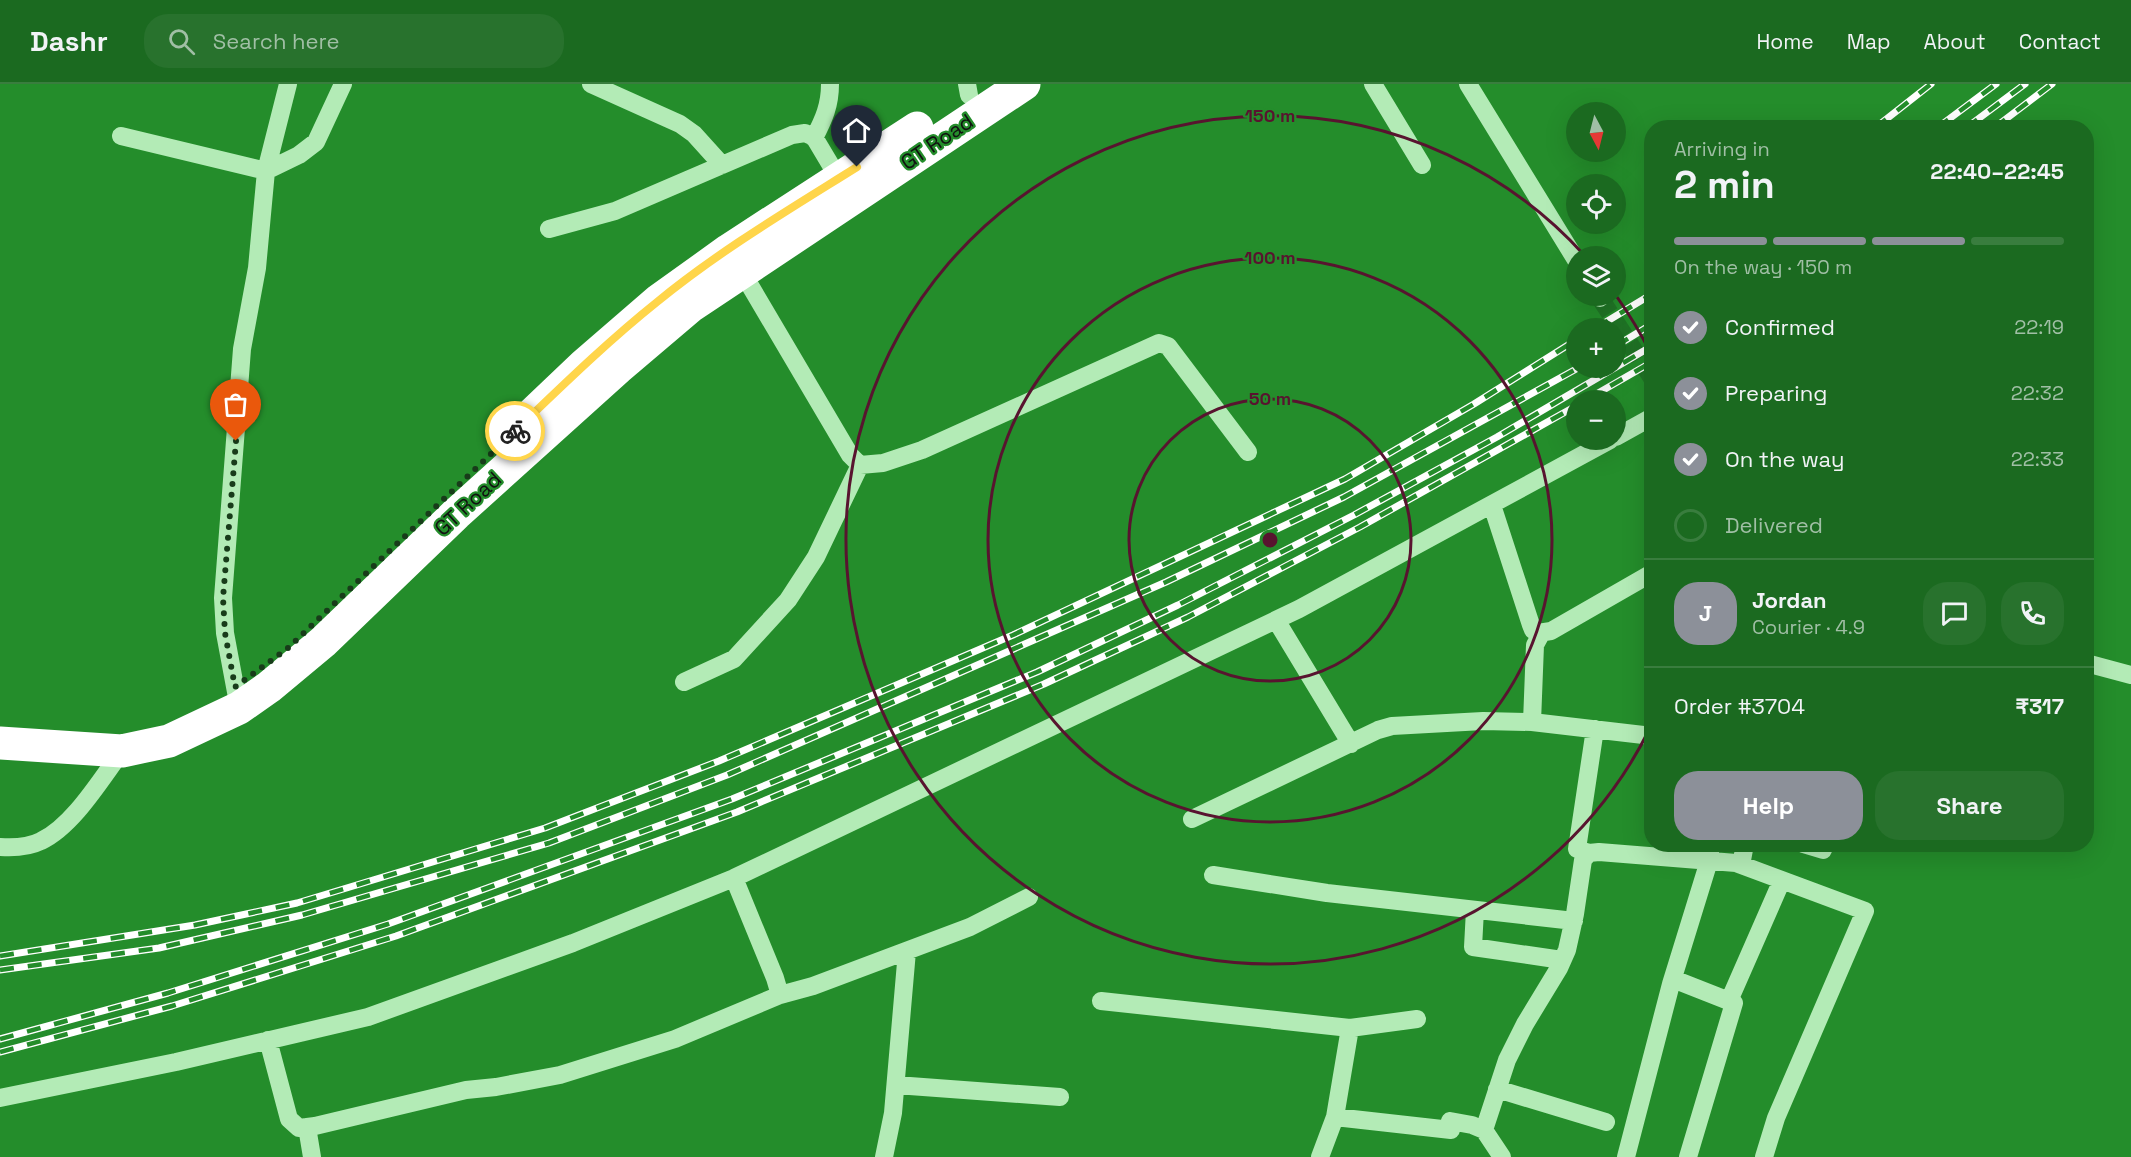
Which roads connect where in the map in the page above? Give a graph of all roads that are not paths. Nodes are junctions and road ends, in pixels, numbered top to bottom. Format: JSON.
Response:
{"nodes":[{"id":1,"x":288,"y":84,"type":"edge"},
{"id":2,"x":343,"y":84,"type":"edge"},
{"id":3,"x":591,"y":84,"type":"edge"},
{"id":4,"x":830,"y":84,"type":"edge"},
{"id":5,"x":1024,"y":84,"type":"edge"},
{"id":6,"x":1373,"y":84,"type":"edge"},
{"id":7,"x":1468,"y":84,"type":"edge"},
{"id":8,"x":974,"y":88,"type":"edge"},
{"id":9,"x":121,"y":136,"type":"dead end"},
{"id":10,"x":814,"y":138,"type":"junction"},
{"id":11,"x":722,"y":165,"type":"junction"},
{"id":12,"x":1422,"y":165,"type":"dead end"},
{"id":13,"x":266,"y":171,"type":"junction"},
{"id":14,"x":839,"y":178,"type":"junction"},
{"id":15,"x":549,"y":229,"type":"dead end"},
{"id":16,"x":1567,"y":246,"type":"edge"},
{"id":17,"x":742,"y":272,"type":"junction"},
{"id":18,"x":684,"y":297,"type":"junction"},
{"id":19,"x":1644,"y":421,"type":"edge"},
{"id":20,"x":1626,"y":431,"type":"edge"},
{"id":21,"x":1592,"y":450,"type":"edge"},
{"id":22,"x":1248,"y":452,"type":"dead end"},
{"id":23,"x":860,"y":465,"type":"junction"},
{"id":24,"x":1492,"y":505,"type":"junction"},
{"id":25,"x":1644,"y":578,"type":"edge"},
{"id":26,"x":1276,"y":620,"type":"junction"},
{"id":27,"x":1541,"y":633,"type":"junction"},
{"id":28,"x":2094,"y":665,"type":"edge"},
{"id":29,"x":2131,"y":675,"type":"edge"},
{"id":30,"x":684,"y":682,"type":"dead end"},
{"id":31,"x":237,"y":698,"type":"junction"},
{"id":32,"x":1532,"y":722,"type":"junction"},
{"id":33,"x":0,"y":723,"type":"edge"},
{"id":34,"x":1595,"y":729,"type":"junction"},
{"id":35,"x":1644,"y":735,"type":"edge"},
{"id":36,"x":0,"y":743,"type":"edge"},
{"id":37,"x":1351,"y":744,"type":"junction"},
{"id":38,"x":122,"y":751,"type":"junction"},
{"id":39,"x":1192,"y":819,"type":"dead end"},
{"id":40,"x":0,"y":847,"type":"edge"},
{"id":41,"x":1744,"y":852,"type":"edge"},
{"id":42,"x":1710,"y":853,"type":"edge"},
{"id":43,"x":1588,"y":854,"type":"junction"},
{"id":44,"x":1736,"y":863,"type":"junction"},
{"id":45,"x":1213,"y":875,"type":"dead end"},
{"id":46,"x":734,"y":878,"type":"junction"},
{"id":47,"x":1782,"y":880,"type":"junction"},
{"id":48,"x":1029,"y":897,"type":"dead end"},
{"id":49,"x":1475,"y":910,"type":"junction"},
{"id":50,"x":1574,"y":921,"type":"junction"},
{"id":51,"x":907,"y":951,"type":"junction"},
{"id":52,"x":1562,"y":960,"type":"junction"},
{"id":53,"x":1673,"y":979,"type":"junction"},
{"id":54,"x":780,"y":995,"type":"junction"},
{"id":55,"x":1101,"y":1001,"type":"dead end"},
{"id":56,"x":1729,"y":1001,"type":"junction"},
{"id":57,"x":1417,"y":1019,"type":"dead end"},
{"id":58,"x":1350,"y":1028,"type":"junction"},
{"id":59,"x":268,"y":1040,"type":"junction"},
{"id":60,"x":896,"y":1085,"type":"junction"},
{"id":61,"x":1497,"y":1089,"type":"junction"},
{"id":62,"x":1060,"y":1097,"type":"dead end"},
{"id":63,"x":0,"y":1098,"type":"edge"},
{"id":64,"x":1335,"y":1117,"type":"junction"},
{"id":65,"x":1606,"y":1122,"type":"dead end"},
{"id":66,"x":308,"y":1127,"type":"junction"},
{"id":67,"x":1484,"y":1130,"type":"junction"},
{"id":68,"x":312,"y":1157,"type":"edge"},
{"id":69,"x":884,"y":1157,"type":"edge"},
{"id":70,"x":1320,"y":1157,"type":"edge"},
{"id":71,"x":1502,"y":1157,"type":"edge"},
{"id":72,"x":1626,"y":1157,"type":"edge"},
{"id":73,"x":1688,"y":1157,"type":"edge"},
{"id":74,"x":1764,"y":1157,"type":"edge"}],
"edges":[{"from":1,"to":13,"type":"street"},
{"from":2,"to":13,"type":"street"},
{"from":3,"to":11,"type":"street"},
{"from":4,"to":10,"type":"street"},
{"from":5,"to":17,"type":"highway","name":"GT Road"},
{"from":6,"to":12,"type":"street"},
{"from":7,"to":16,"type":"street"},
{"from":8,"to":14,"type":"highway","name":"GT Road"},
{"from":9,"to":13,"type":"street"},
{"from":10,"to":11,"type":"street"},
{"from":10,"to":14,"type":"street"},
{"from":11,"to":15,"type":"street"},
{"from":13,"to":31,"type":"street"},
{"from":14,"to":18,"type":"highway","name":"GT Road"},
{"from":17,"to":18,"type":"highway","name":"GT Road"},
{"from":17,"to":23,"type":"street"},
{"from":18,"to":31,"type":"highway","name":"GT Road"},
{"from":19,"to":20,"type":"street"},
{"from":21,"to":24,"type":"street"},
{"from":22,"to":23,"type":"street"},
{"from":23,"to":30,"type":"street"},
{"from":24,"to":26,"type":"street"},
{"from":24,"to":27,"type":"street"},
{"from":25,"to":27,"type":"street"},
{"from":26,"to":37,"type":"street"},
{"from":26,"to":46,"type":"street"},
{"from":27,"to":32,"type":"street"},
{"from":28,"to":29,"type":"street"},
{"from":31,"to":33,"type":"highway","name":"GT Road"},
{"from":31,"to":38,"type":"highway","name":"GT Road"},
{"from":32,"to":34,"type":"street"},
{"from":32,"to":37,"type":"street"},
{"from":34,"to":35,"type":"street"},
{"from":34,"to":43,"type":"street"},
{"from":36,"to":38,"type":"highway","name":"GT Road"},
{"from":37,"to":39,"type":"street"},
{"from":38,"to":40,"type":"street"},
{"from":41,"to":44,"type":"street"},
{"from":42,"to":43,"type":"street"},
{"from":42,"to":44,"type":"street"},
{"from":42,"to":53,"type":"street"},
{"from":43,"to":50,"type":"street"},
{"from":44,"to":47,"type":"street"},
{"from":45,"to":49,"type":"street"},
{"from":46,"to":54,"type":"street"},
{"from":46,"to":59,"type":"street"},
{"from":47,"to":56,"type":"street"},
{"from":47,"to":74,"type":"street"},
{"from":48,"to":51,"type":"street"},
{"from":49,"to":50,"type":"street"},
{"from":49,"to":52,"type":"street"},
{"from":50,"to":52,"type":"street"},
{"from":51,"to":54,"type":"street"},
{"from":51,"to":60,"type":"street"},
{"from":52,"to":61,"type":"street"},
{"from":53,"to":56,"type":"street"},
{"from":53,"to":72,"type":"street"},
{"from":54,"to":66,"type":"street"},
{"from":55,"to":58,"type":"street"},
{"from":56,"to":73,"type":"street"},
{"from":57,"to":58,"type":"street"},
{"from":58,"to":64,"type":"street"},
{"from":59,"to":63,"type":"street"},
{"from":59,"to":66,"type":"street"},
{"from":60,"to":62,"type":"street"},
{"from":60,"to":69,"type":"street"},
{"from":61,"to":65,"type":"street"},
{"from":61,"to":67,"type":"street"},
{"from":64,"to":67,"type":"street"},
{"from":64,"to":70,"type":"street"},
{"from":66,"to":68,"type":"street"},
{"from":67,"to":71,"type":"street"}]}
